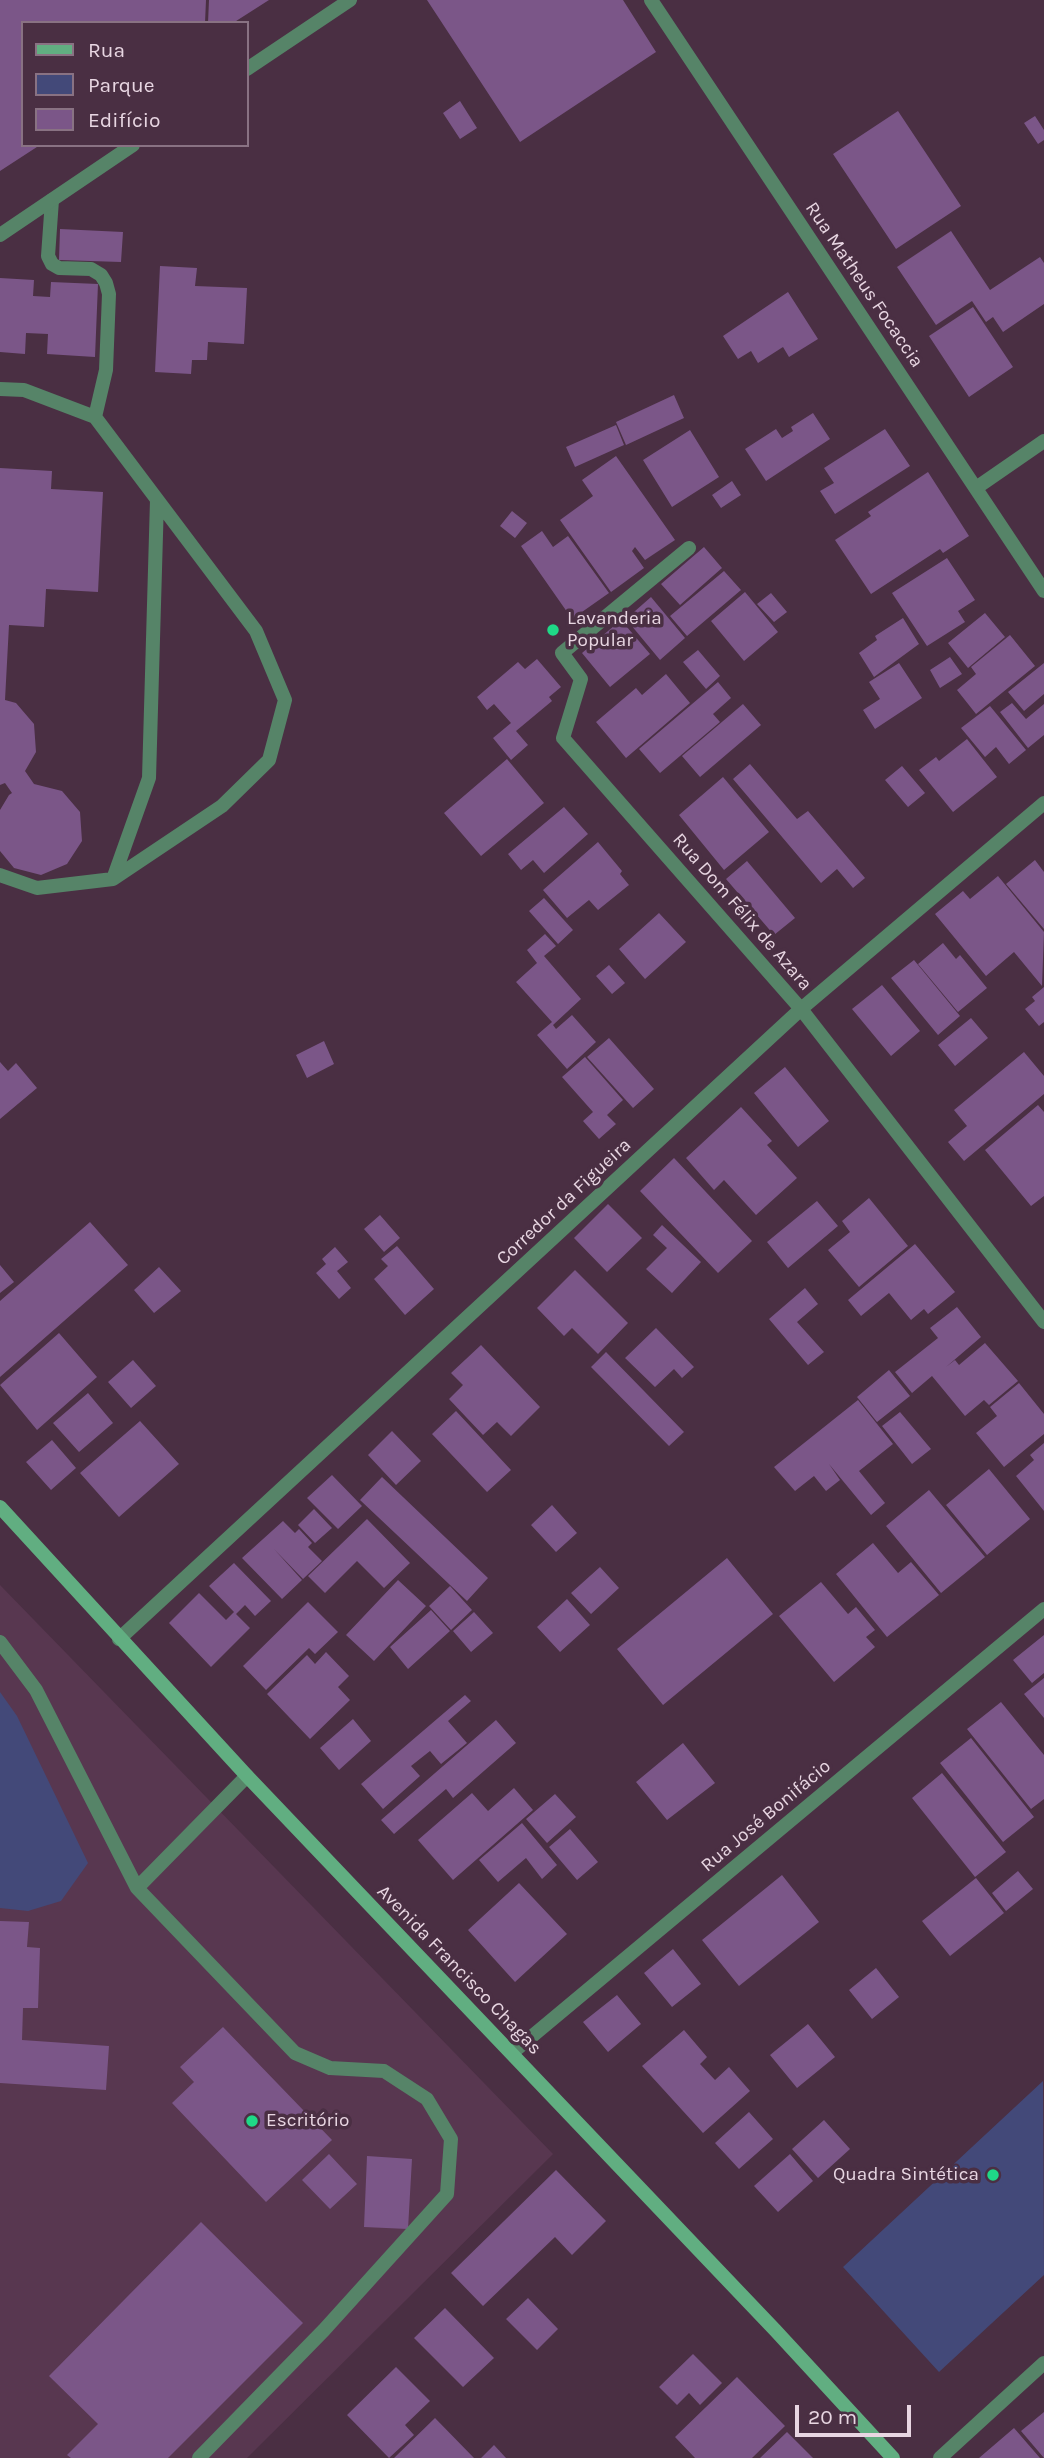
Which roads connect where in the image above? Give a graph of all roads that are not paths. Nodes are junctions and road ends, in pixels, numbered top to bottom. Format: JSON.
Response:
{"nodes":[{"id":1,"x":349,"y":0,"type":"edge"},
{"id":2,"x":651,"y":0,"type":"edge"},
{"id":3,"x":248,"y":68,"type":"edge"},
{"id":4,"x":130,"y":147,"type":"edge"},
{"id":5,"x":52,"y":200,"type":"junction"},
{"id":6,"x":0,"y":235,"type":"edge"},
{"id":7,"x":0,"y":389,"type":"edge"},
{"id":8,"x":95,"y":417,"type":"junction"},
{"id":9,"x":1044,"y":441,"type":"edge"},
{"id":10,"x":976,"y":488,"type":"junction"},
{"id":11,"x":157,"y":500,"type":"junction"},
{"id":12,"x":689,"y":548,"type":"dead end"},
{"id":13,"x":1044,"y":591,"type":"edge"},
{"id":14,"x":1044,"y":803,"type":"edge"},
{"id":15,"x":0,"y":875,"type":"edge"},
{"id":16,"x":113,"y":879,"type":"junction"},
{"id":17,"x":801,"y":1009,"type":"junction"},
{"id":18,"x":1044,"y":1322,"type":"edge"},
{"id":19,"x":0,"y":1507,"type":"edge"},
{"id":20,"x":1044,"y":1609,"type":"edge"},
{"id":21,"x":119,"y":1639,"type":"junction"},
{"id":22,"x":0,"y":1642,"type":"edge"},
{"id":23,"x":247,"y":1776,"type":"junction"},
{"id":24,"x":137,"y":1888,"type":"junction"},
{"id":25,"x":512,"y":2053,"type":"junction"},
{"id":26,"x":1044,"y":2363,"type":"edge"},
{"id":27,"x":199,"y":2458,"type":"edge"},
{"id":28,"x":893,"y":2458,"type":"edge"},
{"id":29,"x":940,"y":2458,"type":"edge"}],
"edges":[{"from":1,"to":3,"type":"street"},
{"from":2,"to":10,"type":"street","name":"Rua Matheus Focaccia"},
{"from":4,"to":5,"type":"street"},
{"from":5,"to":6,"type":"street"},
{"from":5,"to":8,"type":"street"},
{"from":7,"to":8,"type":"street"},
{"from":8,"to":11,"type":"street"},
{"from":9,"to":10,"type":"street"},
{"from":10,"to":13,"type":"street","name":"Rua Matheus Focaccia"},
{"from":11,"to":16,"type":"street"},
{"from":11,"to":16,"type":"street"},
{"from":12,"to":17,"type":"street","name":"Rua Dom Félix de Azara"},
{"from":14,"to":17,"type":"street","name":"Corredor da Figueira"},
{"from":15,"to":16,"type":"street"},
{"from":17,"to":18,"type":"street","name":"Rua Dom Félix de Azara"},
{"from":17,"to":21,"type":"street","name":"Corredor da Figueira"},
{"from":19,"to":21,"type":"main road","name":"Avenida Francisco Chagas"},
{"from":20,"to":25,"type":"street","name":"Rua José Bonifácio"},
{"from":21,"to":23,"type":"main road","name":"Avenida Francisco Chagas"},
{"from":22,"to":24,"type":"street"},
{"from":23,"to":24,"type":"street"},
{"from":23,"to":25,"type":"main road","name":"Avenida Francisco Chagas"},
{"from":24,"to":27,"type":"street"},
{"from":25,"to":28,"type":"main road","name":"Avenida Francisco Chagas"},
{"from":26,"to":29,"type":"street"}]}
